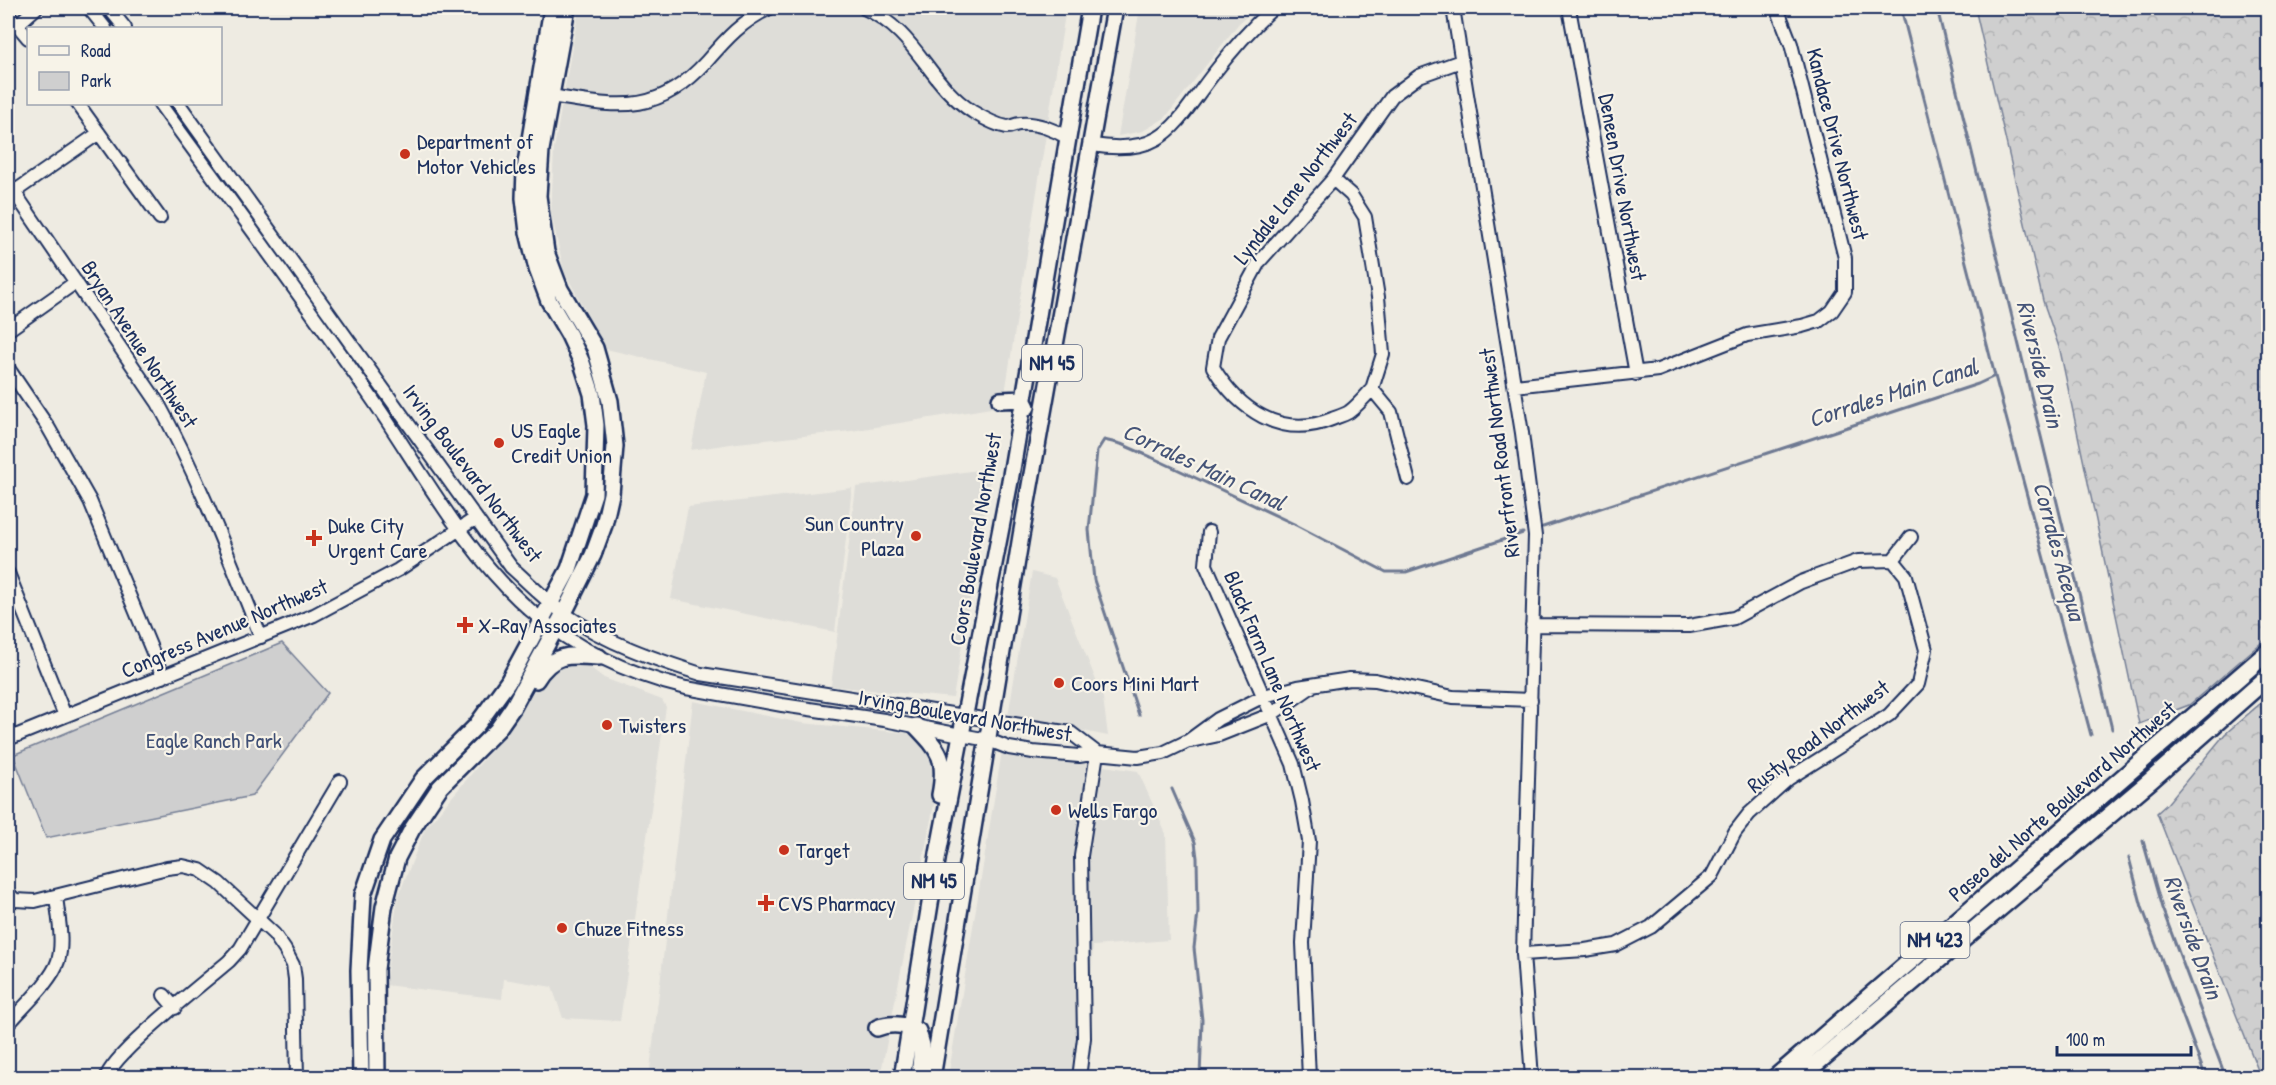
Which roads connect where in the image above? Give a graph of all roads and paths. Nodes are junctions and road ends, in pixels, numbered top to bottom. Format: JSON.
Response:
{"nodes":[{"id":1,"x":36,"y":8,"type":"edge"},
{"id":2,"x":89,"y":8,"type":"edge"},
{"id":3,"x":109,"y":8,"type":"edge"},
{"id":4,"x":552,"y":8,"type":"edge"},
{"id":5,"x":567,"y":8,"type":"edge"},
{"id":6,"x":770,"y":8,"type":"edge"},
{"id":7,"x":864,"y":8,"type":"edge"},
{"id":8,"x":1090,"y":8,"type":"edge"},
{"id":9,"x":1095,"y":8,"type":"edge"},
{"id":10,"x":1115,"y":8,"type":"edge"},
{"id":11,"x":1273,"y":8,"type":"edge"},
{"id":12,"x":1453,"y":8,"type":"edge"},
{"id":13,"x":1569,"y":8,"type":"edge"},
{"id":14,"x":1777,"y":8,"type":"edge"},
{"id":15,"x":8,"y":14,"type":"edge"},
{"id":16,"x":17,"y":25,"type":"junction"},
{"id":17,"x":104,"y":27,"type":"edge"},
{"id":18,"x":124,"y":27,"type":"edge"},
{"id":19,"x":27,"y":37,"type":"edge"},
{"id":20,"x":1461,"y":61,"type":"junction"},
{"id":21,"x":544,"y":95,"type":"junction"},
{"id":22,"x":79,"y":105,"type":"edge"},
{"id":23,"x":161,"y":105,"type":"edge"},
{"id":24,"x":180,"y":105,"type":"edge"},
{"id":25,"x":99,"y":134,"type":"junction"},
{"id":26,"x":1068,"y":138,"type":"junction"},
{"id":27,"x":1092,"y":145,"type":"junction"},
{"id":28,"x":1333,"y":179,"type":"junction"},
{"id":29,"x":11,"y":188,"type":"edge"},
{"id":30,"x":160,"y":218,"type":"dead end"},
{"id":31,"x":76,"y":282,"type":"junction"},
{"id":32,"x":1064,"y":298,"type":"junction"},
{"id":33,"x":8,"y":330,"type":"edge"},
{"id":34,"x":8,"y":368,"type":"edge"},
{"id":35,"x":1636,"y":374,"type":"junction"},
{"id":36,"x":1515,"y":386,"type":"junction"},
{"id":37,"x":1372,"y":389,"type":"junction"},
{"id":38,"x":1023,"y":399,"type":"junction"},
{"id":39,"x":1000,"y":400,"type":"dead end"},
{"id":40,"x":1408,"y":479,"type":"dead end"},
{"id":41,"x":1028,"y":496,"type":"junction"},
{"id":42,"x":476,"y":518,"type":"junction"},
{"id":43,"x":460,"y":529,"type":"junction"},
{"id":44,"x":1209,"y":532,"type":"dead end"},
{"id":45,"x":1911,"y":537,"type":"dead end"},
{"id":46,"x":1893,"y":560,"type":"junction"},
{"id":47,"x":8,"y":573,"type":"edge"},
{"id":48,"x":551,"y":603,"type":"junction"},
{"id":49,"x":564,"y":614,"type":"junction"},
{"id":50,"x":542,"y":620,"type":"junction"},
{"id":51,"x":1532,"y":625,"type":"junction"},
{"id":52,"x":554,"y":630,"type":"junction"},
{"id":53,"x":261,"y":638,"type":"junction"},
{"id":54,"x":2268,"y":652,"type":"edge"},
{"id":55,"x":599,"y":657,"type":"junction"},
{"id":56,"x":2268,"y":676,"type":"edge"},
{"id":57,"x":163,"y":677,"type":"junction"},
{"id":58,"x":1314,"y":685,"type":"junction"},
{"id":59,"x":1264,"y":696,"type":"junction"},
{"id":60,"x":1531,"y":700,"type":"junction"},
{"id":61,"x":1272,"y":714,"type":"junction"},
{"id":62,"x":966,"y":715,"type":"junction"},
{"id":63,"x":65,"y":716,"type":"junction"},
{"id":64,"x":990,"y":719,"type":"junction"},
{"id":65,"x":916,"y":726,"type":"junction"},
{"id":66,"x":961,"y":735,"type":"junction"},
{"id":67,"x":8,"y":739,"type":"edge"},
{"id":68,"x":988,"y":740,"type":"junction"},
{"id":69,"x":1188,"y":741,"type":"junction"},
{"id":70,"x":484,"y":743,"type":"junction"},
{"id":71,"x":1097,"y":753,"type":"junction"},
{"id":72,"x":340,"y":781,"type":"dead end"},
{"id":73,"x":938,"y":854,"type":"junction"},
{"id":74,"x":8,"y":893,"type":"edge"},
{"id":75,"x":56,"y":896,"type":"junction"},
{"id":76,"x":257,"y":919,"type":"junction"},
{"id":77,"x":1523,"y":954,"type":"junction"},
{"id":78,"x":164,"y":995,"type":"dead end"},
{"id":79,"x":175,"y":1008,"type":"junction"},
{"id":80,"x":8,"y":1022,"type":"edge"},
{"id":81,"x":910,"y":1027,"type":"junction"},
{"id":82,"x":877,"y":1028,"type":"dead end"},
{"id":83,"x":377,"y":1074,"type":"edge"},
{"id":84,"x":106,"y":1077,"type":"edge"},
{"id":85,"x":297,"y":1077,"type":"edge"},
{"id":86,"x":357,"y":1077,"type":"edge"},
{"id":87,"x":902,"y":1077,"type":"edge"},
{"id":88,"x":919,"y":1077,"type":"edge"},
{"id":89,"x":932,"y":1077,"type":"edge"},
{"id":90,"x":1079,"y":1077,"type":"edge"},
{"id":91,"x":1309,"y":1077,"type":"edge"},
{"id":92,"x":1532,"y":1077,"type":"edge"},
{"id":93,"x":1775,"y":1077,"type":"edge"},
{"id":94,"x":1799,"y":1077,"type":"edge"}],
"edges":[{"from":1,"to":16,"type":"street"},
{"from":2,"to":17,"type":"street"},
{"from":3,"to":18,"type":"street"},
{"from":4,"to":21,"type":"main road"},
{"from":5,"to":21,"type":"main road"},
{"from":6,"to":21,"type":"street"},
{"from":7,"to":26,"type":"street"},
{"from":8,"to":26,"type":"main road","name":"Coors Boulevard Northwest","number":"NM 45"},
{"from":9,"to":27,"type":"main road"},
{"from":10,"to":27,"type":"main road","name":"Coors Boulevard Northwest","number":"NM 45"},
{"from":11,"to":27,"type":"street"},
{"from":12,"to":20,"type":"street","name":"Riverfront Road Northwest"},
{"from":13,"to":35,"type":"street","name":"Deneen Drive Northwest"},
{"from":14,"to":35,"type":"street","name":"Kandace Drive Northwest"},
{"from":15,"to":16,"type":"street"},
{"from":16,"to":19,"type":"street"},
{"from":20,"to":28,"type":"street","name":"Lyndale Lane Northwest"},
{"from":20,"to":36,"type":"street","name":"Riverfront Road Northwest"},
{"from":21,"to":48,"type":"main road"},
{"from":21,"to":49,"type":"main road"},
{"from":22,"to":25,"type":"street"},
{"from":23,"to":43,"type":"street","name":"Irving Boulevard Northwest"},
{"from":24,"to":42,"type":"street","name":"Irving Boulevard Northwest"},
{"from":25,"to":29,"type":"street"},
{"from":25,"to":30,"type":"street"},
{"from":26,"to":32,"type":"main road"},
{"from":26,"to":38,"type":"main road","name":"Coors Boulevard Northwest","number":"NM 45"},
{"from":27,"to":32,"type":"main road","name":"Coors Boulevard Northwest","number":"NM 45"},
{"from":28,"to":37,"type":"street"},
{"from":28,"to":37,"type":"street","name":"Lyndale Lane Northwest"},
{"from":29,"to":31,"type":"street","name":"Bryan Avenue Northwest"},
{"from":31,"to":33,"type":"street"},
{"from":31,"to":53,"type":"street","name":"Bryan Avenue Northwest"},
{"from":32,"to":41,"type":"main road","name":"Coors Boulevard Northwest","number":"NM 45"},
{"from":34,"to":57,"type":"street"},
{"from":35,"to":36,"type":"street","name":"Kandace Drive Northwest"},
{"from":36,"to":51,"type":"street","name":"Riverfront Road Northwest"},
{"from":37,"to":40,"type":"street"},
{"from":38,"to":39,"type":"main road"},
{"from":38,"to":41,"type":"main road"},
{"from":38,"to":62,"type":"main road","name":"Coors Boulevard Northwest","number":"NM 45"},
{"from":41,"to":64,"type":"main road","name":"Coors Boulevard Northwest","number":"NM 45"},
{"from":42,"to":43,"type":"street","name":"Congress Avenue Northwest"},
{"from":42,"to":48,"type":"street","name":"Irving Boulevard Northwest"},
{"from":43,"to":50,"type":"street","name":"Irving Boulevard Northwest"},
{"from":43,"to":53,"type":"street","name":"Congress Avenue Northwest"},
{"from":44,"to":59,"type":"street","name":"Black Farm Lane Northwest"},
{"from":45,"to":46,"type":"street"},
{"from":46,"to":51,"type":"street"},
{"from":46,"to":77,"type":"street","name":"Rusty Road Northwest"},
{"from":47,"to":63,"type":"street"},
{"from":48,"to":49,"type":"street","name":"Irving Boulevard Northwest"},
{"from":48,"to":50,"type":"main road"},
{"from":49,"to":52,"type":"main road"},
{"from":49,"to":62,"type":"street","name":"Irving Boulevard Northwest"},
{"from":50,"to":52,"type":"street","name":"Irving Boulevard Northwest"},
{"from":50,"to":86,"type":"main road"},
{"from":51,"to":60,"type":"street","name":"Riverfront Road Northwest"},
{"from":52,"to":55,"type":"street","name":"Irving Boulevard Northwest"},
{"from":52,"to":70,"type":"main road"},
{"from":53,"to":57,"type":"street","name":"Congress Avenue Northwest"},
{"from":54,"to":93,"type":"highway","name":"Paseo del Norte Boulevard Northwest","number":"NM 423"},
{"from":55,"to":65,"type":"street","name":"Irving Boulevard Northwest"},
{"from":55,"to":70,"type":"main road"},
{"from":56,"to":94,"type":"highway","name":"Paseo del Norte Boulevard Northwest","number":"NM 423"},
{"from":57,"to":63,"type":"street","name":"Congress Avenue Northwest"},
{"from":58,"to":59,"type":"street"},
{"from":58,"to":60,"type":"street"},
{"from":58,"to":61,"type":"street"},
{"from":59,"to":61,"type":"street","name":"Black Farm Lane Northwest"},
{"from":59,"to":69,"type":"street"},
{"from":60,"to":77,"type":"street","name":"Riverfront Road Northwest"},
{"from":61,"to":69,"type":"street"},
{"from":61,"to":91,"type":"street","name":"Black Farm Lane Northwest"},
{"from":62,"to":64,"type":"street","name":"Irving Boulevard Northwest"},
{"from":62,"to":66,"type":"main road","name":"Coors Boulevard Northwest","number":"NM 45"},
{"from":63,"to":67,"type":"street","name":"Congress Avenue Northwest"},
{"from":64,"to":68,"type":"main road","name":"Coors Boulevard Northwest","number":"NM 45"},
{"from":64,"to":71,"type":"street","name":"Irving Boulevard Northwest"},
{"from":65,"to":66,"type":"street","name":"Irving Boulevard Northwest"},
{"from":65,"to":73,"type":"main road"},
{"from":66,"to":68,"type":"street","name":"Irving Boulevard Northwest"},
{"from":66,"to":73,"type":"main road","name":"Coors Boulevard Northwest","number":"NM 45"},
{"from":68,"to":71,"type":"street","name":"Irving Boulevard Northwest"},
{"from":68,"to":89,"type":"main road","name":"Coors Boulevard Northwest","number":"NM 45"},
{"from":69,"to":71,"type":"street"},
{"from":70,"to":83,"type":"main road"},
{"from":71,"to":90,"type":"street"},
{"from":72,"to":76,"type":"street"},
{"from":73,"to":81,"type":"main road","name":"Coors Boulevard Northwest","number":"NM 45"},
{"from":74,"to":75,"type":"street"},
{"from":75,"to":76,"type":"street"},
{"from":75,"to":80,"type":"street"},
{"from":76,"to":79,"type":"street"},
{"from":76,"to":85,"type":"street"},
{"from":77,"to":92,"type":"street","name":"Riverfront Road Northwest"},
{"from":78,"to":79,"type":"street"},
{"from":79,"to":84,"type":"street"},
{"from":81,"to":82,"type":"main road"},
{"from":81,"to":87,"type":"main road","name":"Coors Boulevard Northwest","number":"NM 45"},
{"from":81,"to":88,"type":"main road"},
{"from":83,"to":86,"type":"street"}]}
